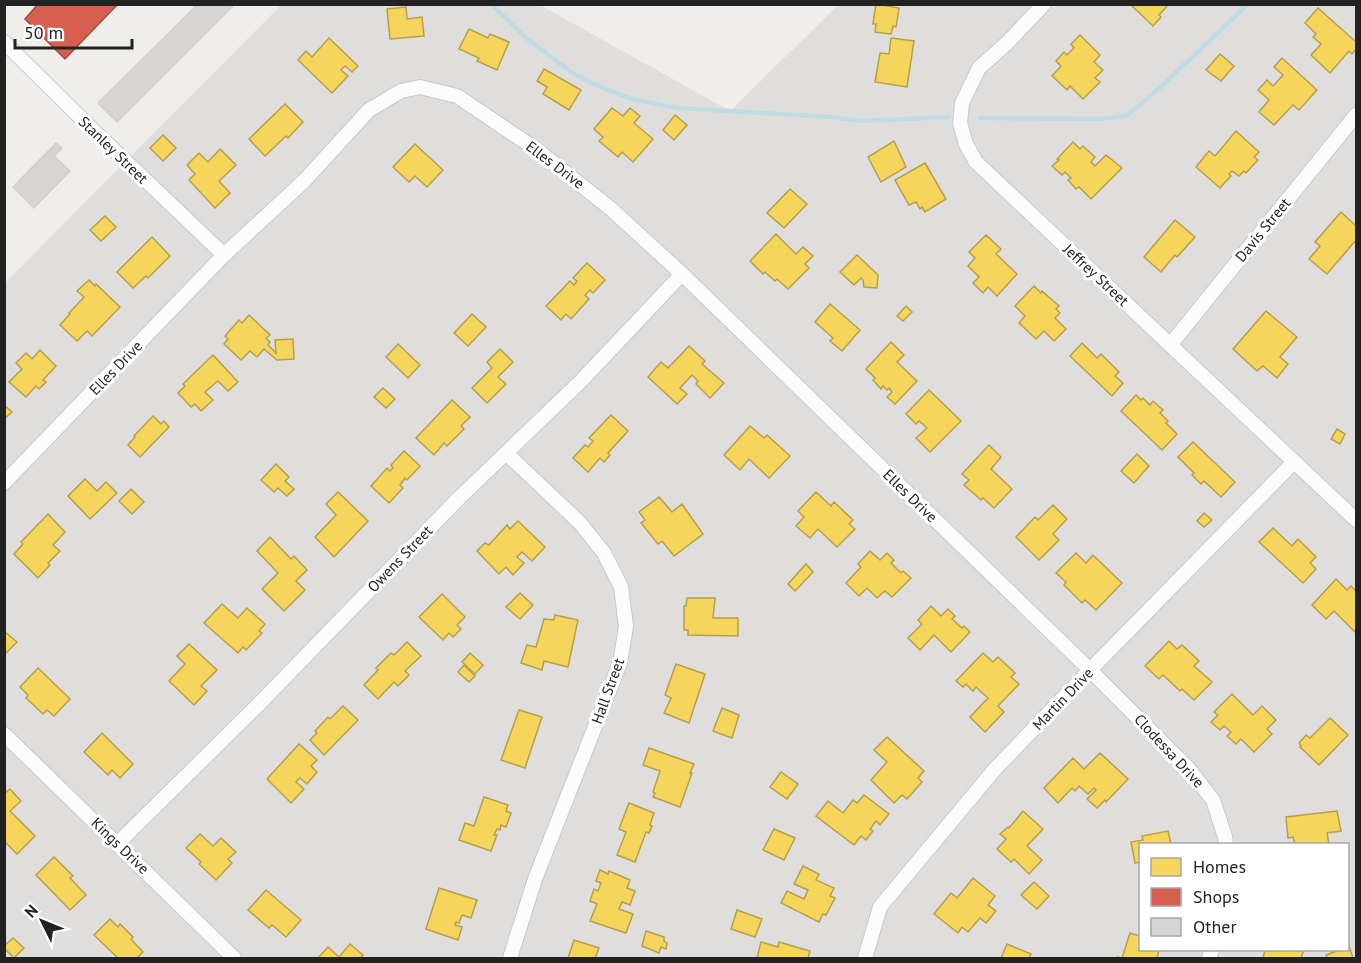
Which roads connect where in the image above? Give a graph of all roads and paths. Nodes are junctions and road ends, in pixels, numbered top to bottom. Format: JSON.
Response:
{"nodes":[{"id":1,"x":1044,"y":4,"type":"edge"},
{"id":2,"x":4,"y":42,"type":"edge"},
{"id":3,"x":1356,"y":115,"type":"edge"},
{"id":4,"x":224,"y":255,"type":"junction"},
{"id":5,"x":681,"y":274,"type":"junction"},
{"id":6,"x":1170,"y":345,"type":"junction"},
{"id":7,"x":506,"y":453,"type":"junction"},
{"id":8,"x":1294,"y":462,"type":"junction"},
{"id":9,"x":4,"y":483,"type":"edge"},
{"id":10,"x":1356,"y":520,"type":"edge"},
{"id":11,"x":1090,"y":670,"type":"junction"},
{"id":12,"x":4,"y":734,"type":"edge"},
{"id":13,"x":1226,"y":843,"type":"edge"},
{"id":14,"x":117,"y":844,"type":"junction"},
{"id":15,"x":234,"y":958,"type":"edge"},
{"id":16,"x":510,"y":958,"type":"edge"},
{"id":17,"x":865,"y":958,"type":"edge"}],
"edges":[{"from":1,"to":6,"type":"street","name":"Jeffrey Street"},
{"from":2,"to":4,"type":"street","name":"Stanley Street"},
{"from":3,"to":6,"type":"street","name":"Davis Street"},
{"from":4,"to":5,"type":"street","name":"Elles Drive"},
{"from":4,"to":9,"type":"street","name":"Elles Drive"},
{"from":5,"to":7,"type":"street","name":"Owens Street"},
{"from":5,"to":11,"type":"street","name":"Elles Drive"},
{"from":6,"to":8,"type":"street","name":"Jeffrey Street"},
{"from":7,"to":14,"type":"street","name":"Owens Street"},
{"from":7,"to":16,"type":"street","name":"Hall Street"},
{"from":8,"to":10,"type":"street","name":"Jeffrey Street"},
{"from":8,"to":11,"type":"street","name":"Martin Drive"},
{"from":11,"to":13,"type":"street","name":"Clodessa Drive"},
{"from":11,"to":17,"type":"street","name":"Martin Drive"},
{"from":12,"to":14,"type":"street","name":"Kings Drive"},
{"from":14,"to":15,"type":"street","name":"Kings Drive"}]}
